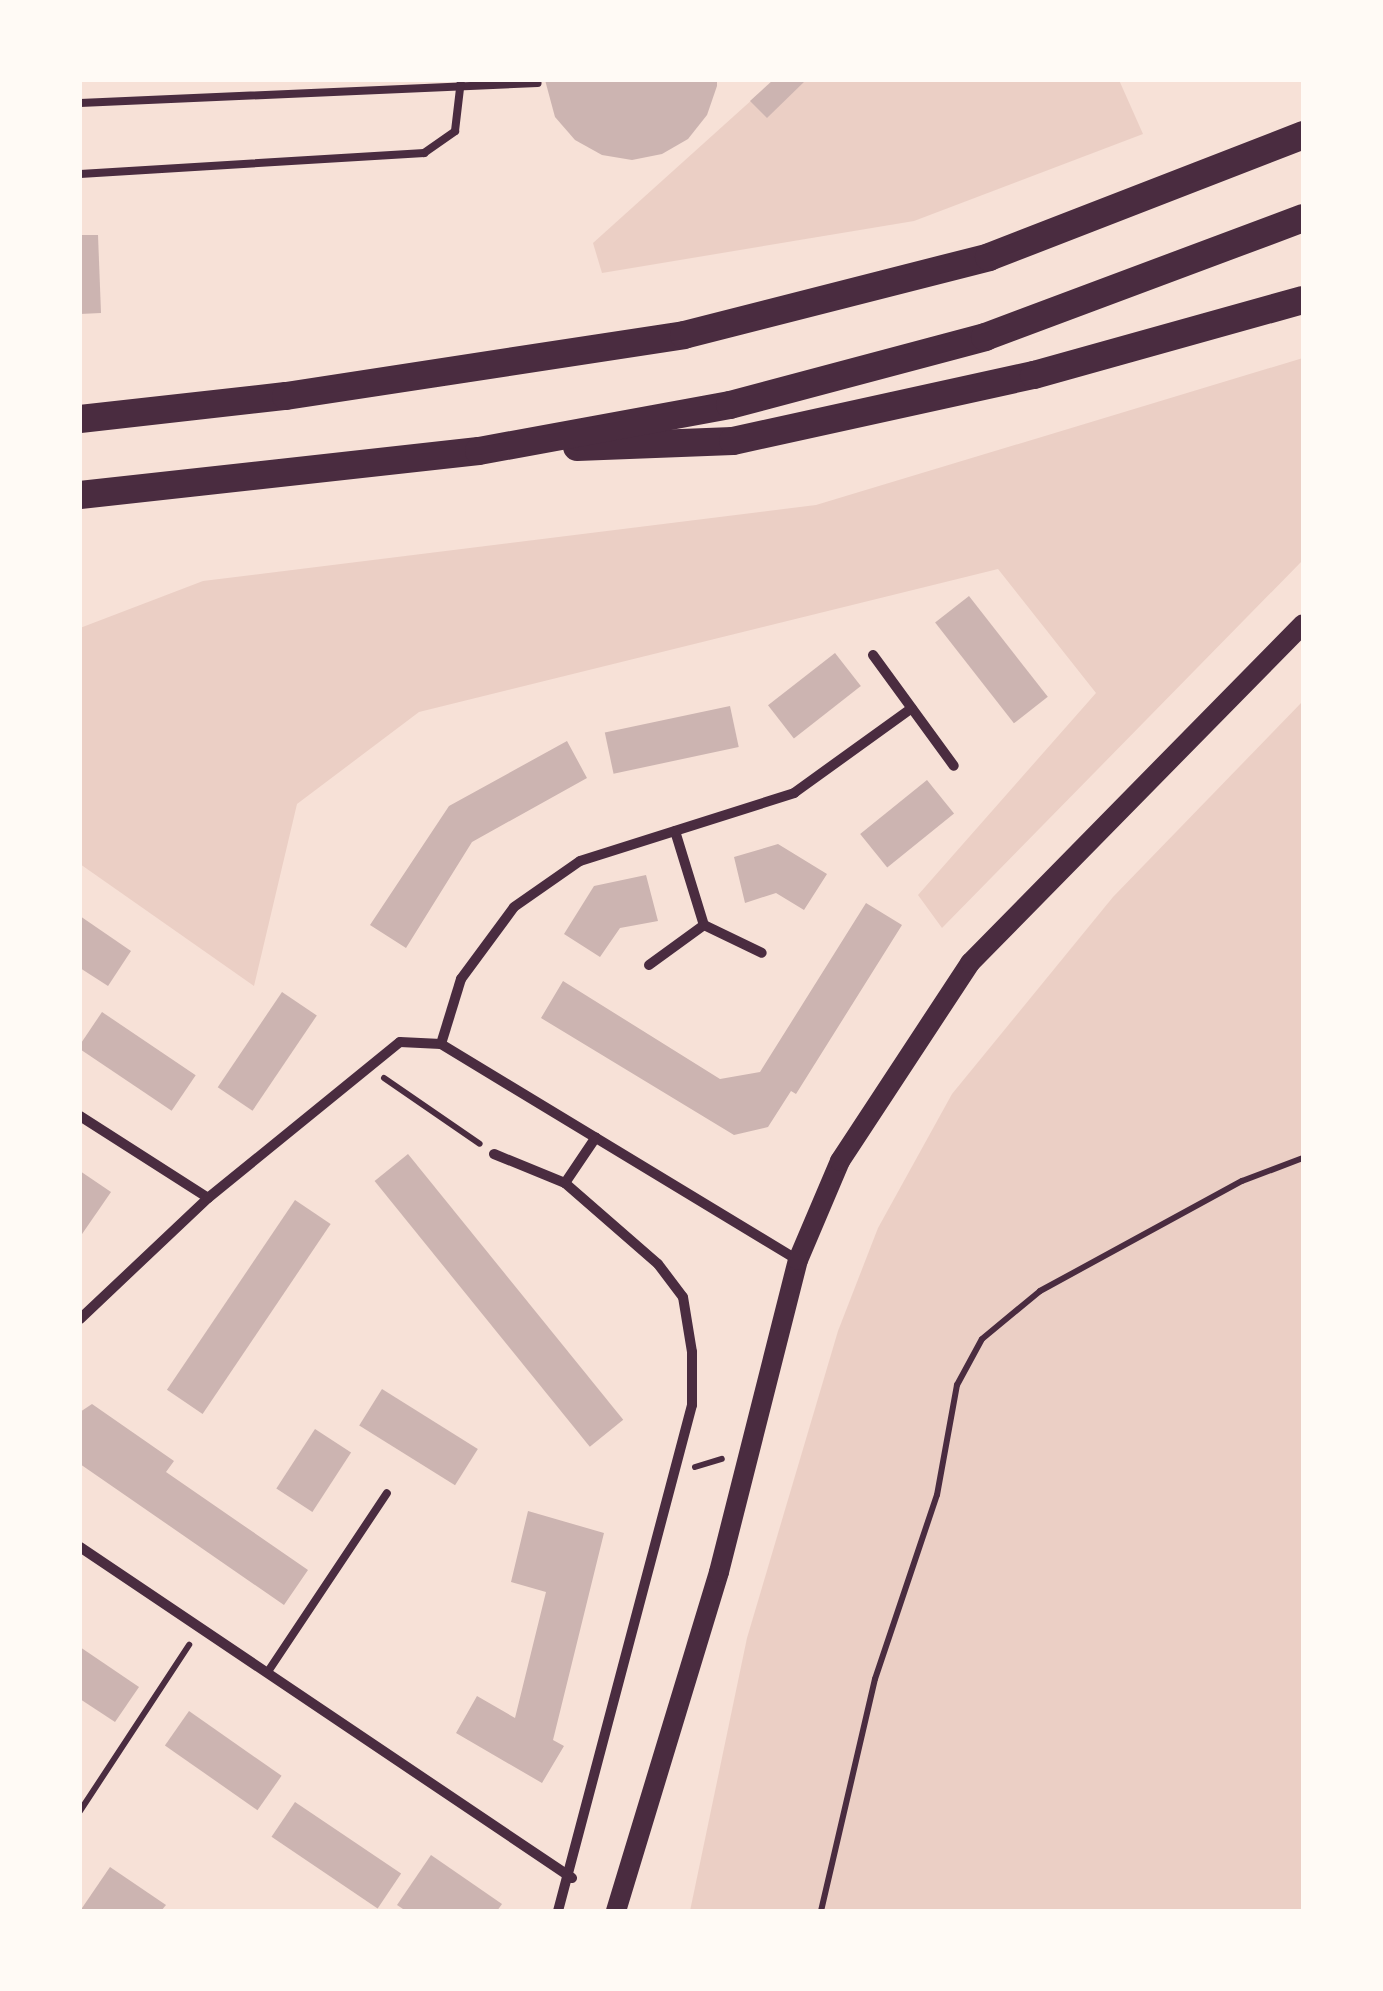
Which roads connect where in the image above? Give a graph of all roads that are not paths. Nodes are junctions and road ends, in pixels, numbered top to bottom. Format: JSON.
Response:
{"nodes":[{"id":1,"x":462,"y":83,"type":"edge"},
{"id":2,"x":538,"y":83,"type":"dead end"},
{"id":3,"x":80,"y":103,"type":"edge"},
{"id":4,"x":1303,"y":135,"type":"edge"},
{"id":5,"x":80,"y":174,"type":"edge"},
{"id":6,"x":1303,"y":218,"type":"edge"},
{"id":7,"x":1303,"y":300,"type":"edge"},
{"id":8,"x":80,"y":419,"type":"edge"},
{"id":9,"x":479,"y":451,"type":"junction"},
{"id":10,"x":80,"y":495,"type":"edge"},
{"id":11,"x":1303,"y":624,"type":"edge"},
{"id":12,"x":873,"y":655,"type":"dead end"},
{"id":13,"x":912,"y":708,"type":"junction"},
{"id":14,"x":954,"y":766,"type":"dead end"},
{"id":15,"x":675,"y":830,"type":"junction"},
{"id":16,"x":704,"y":925,"type":"junction"},
{"id":17,"x":762,"y":953,"type":"dead end"},
{"id":18,"x":649,"y":966,"type":"dead end"},
{"id":19,"x":441,"y":1044,"type":"junction"},
{"id":20,"x":80,"y":1116,"type":"edge"},
{"id":21,"x":596,"y":1138,"type":"junction"},
{"id":22,"x":494,"y":1154,"type":"road end"},
{"id":23,"x":565,"y":1183,"type":"junction"},
{"id":24,"x":208,"y":1198,"type":"junction"},
{"id":25,"x":798,"y":1260,"type":"junction"},
{"id":26,"x":80,"y":1319,"type":"edge"},
{"id":27,"x":388,"y":1493,"type":"dead end"},
{"id":28,"x":80,"y":1547,"type":"edge"},
{"id":29,"x":267,"y":1673,"type":"junction"},
{"id":30,"x":572,"y":1878,"type":"junction"},
{"id":31,"x":558,"y":1911,"type":"edge"},
{"id":32,"x":616,"y":1911,"type":"edge"}],
"edges":[{"from":1,"to":2,"type":"lane"},
{"from":1,"to":3,"type":"lane"},
{"from":1,"to":5,"type":"lane"},
{"from":4,"to":8,"type":"highway"},
{"from":6,"to":9,"type":"highway"},
{"from":7,"to":9,"type":"highway"},
{"from":9,"to":10,"type":"highway"},
{"from":11,"to":25,"type":"main road"},
{"from":12,"to":13,"type":"street"},
{"from":13,"to":14,"type":"street"},
{"from":13,"to":15,"type":"street"},
{"from":15,"to":16,"type":"street"},
{"from":15,"to":19,"type":"street"},
{"from":16,"to":17,"type":"street"},
{"from":16,"to":18,"type":"street"},
{"from":19,"to":21,"type":"street"},
{"from":19,"to":24,"type":"street"},
{"from":20,"to":24,"type":"street"},
{"from":21,"to":23,"type":"street"},
{"from":21,"to":25,"type":"street"},
{"from":22,"to":23,"type":"street"},
{"from":23,"to":30,"type":"street"},
{"from":24,"to":26,"type":"street"},
{"from":25,"to":32,"type":"main road"},
{"from":27,"to":29,"type":"lane"},
{"from":28,"to":29,"type":"street"},
{"from":29,"to":30,"type":"street"},
{"from":30,"to":31,"type":"street"}]}
